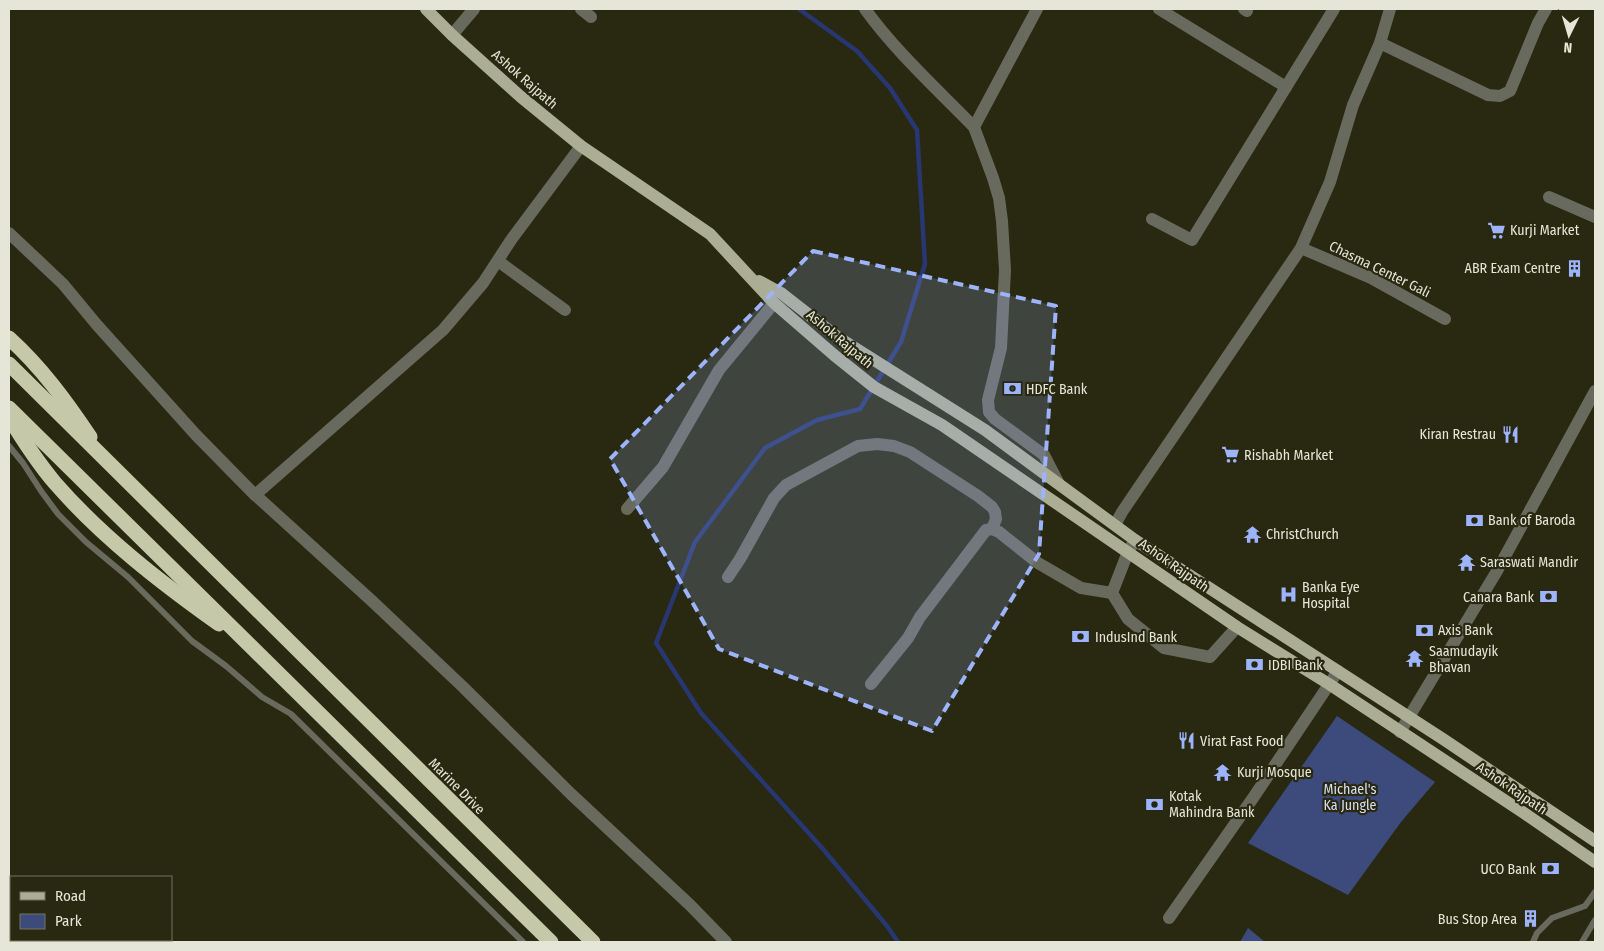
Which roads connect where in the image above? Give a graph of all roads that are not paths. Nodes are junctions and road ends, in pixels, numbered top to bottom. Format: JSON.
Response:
{"nodes":[{"id":1,"x":426,"y":9,"type":"edge"},
{"id":2,"x":474,"y":9,"type":"edge"},
{"id":3,"x":865,"y":9,"type":"edge"},
{"id":4,"x":1037,"y":9,"type":"edge"},
{"id":5,"x":1159,"y":9,"type":"edge"},
{"id":6,"x":1334,"y":9,"type":"edge"},
{"id":7,"x":1390,"y":9,"type":"edge"},
{"id":8,"x":1546,"y":9,"type":"edge"},
{"id":9,"x":452,"y":35,"type":"junction"},
{"id":10,"x":1380,"y":43,"type":"junction"},
{"id":11,"x":1286,"y":87,"type":"junction"},
{"id":12,"x":974,"y":126,"type":"junction"},
{"id":13,"x":581,"y":146,"type":"junction"},
{"id":14,"x":1549,"y":197,"type":"dead end"},
{"id":15,"x":1595,"y":217,"type":"edge"},
{"id":16,"x":1152,"y":220,"type":"dead end"},
{"id":17,"x":9,"y":233,"type":"edge"},
{"id":18,"x":1302,"y":248,"type":"junction"},
{"id":19,"x":498,"y":261,"type":"junction"},
{"id":20,"x":750,"y":276,"type":"junction"},
{"id":21,"x":774,"y":303,"type":"junction"},
{"id":22,"x":564,"y":310,"type":"dead end"},
{"id":23,"x":1445,"y":319,"type":"dead end"},
{"id":24,"x":9,"y":338,"type":"edge"},
{"id":25,"x":9,"y":364,"type":"edge"},
{"id":26,"x":1595,"y":391,"type":"edge"},
{"id":27,"x":9,"y":408,"type":"edge"},
{"id":28,"x":9,"y":417,"type":"edge"},
{"id":29,"x":9,"y":446,"type":"edge"},
{"id":30,"x":107,"y":463,"type":"junction"},
{"id":31,"x":1059,"y":484,"type":"junction"},
{"id":32,"x":255,"y":495,"type":"junction"},
{"id":33,"x":627,"y":509,"type":"dead end"},
{"id":34,"x":1112,"y":522,"type":"junction"},
{"id":35,"x":992,"y":529,"type":"junction"},
{"id":36,"x":1099,"y":532,"type":"junction"},
{"id":37,"x":1135,"y":540,"type":"junction"},
{"id":38,"x":1128,"y":552,"type":"junction"},
{"id":39,"x":1173,"y":564,"type":"junction"},
{"id":40,"x":728,"y":577,"type":"dead end"},
{"id":41,"x":1165,"y":577,"type":"junction"},
{"id":42,"x":1112,"y":593,"type":"junction"},
{"id":43,"x":1237,"y":626,"type":"junction"},
{"id":44,"x":256,"y":651,"type":"junction"},
{"id":45,"x":1338,"y":671,"type":"junction"},
{"id":46,"x":871,"y":684,"type":"dead end"},
{"id":47,"x":1329,"y":684,"type":"junction"},
{"id":48,"x":1408,"y":717,"type":"junction"},
{"id":49,"x":1400,"y":732,"type":"junction"},
{"id":50,"x":1595,"y":841,"type":"edge"},
{"id":51,"x":1595,"y":862,"type":"edge"},
{"id":52,"x":1595,"y":892,"type":"edge"},
{"id":53,"x":1170,"y":918,"type":"dead end"},
{"id":54,"x":1595,"y":920,"type":"edge"},
{"id":55,"x":523,"y":942,"type":"edge"},
{"id":56,"x":551,"y":942,"type":"edge"},
{"id":57,"x":593,"y":942,"type":"edge"},
{"id":58,"x":726,"y":942,"type":"edge"},
{"id":59,"x":1533,"y":942,"type":"edge"},
{"id":60,"x":1582,"y":942,"type":"edge"}],
"edges":[{"from":1,"to":9,"type":"main road","name":"Ashok Rajpath"},
{"from":2,"to":9,"type":"street"},
{"from":3,"to":12,"type":"street"},
{"from":4,"to":12,"type":"street"},
{"from":5,"to":11,"type":"street"},
{"from":6,"to":11,"type":"street"},
{"from":7,"to":10,"type":"street"},
{"from":8,"to":10,"type":"street"},
{"from":9,"to":13,"type":"main road","name":"Ashok Rajpath"},
{"from":10,"to":18,"type":"street"},
{"from":11,"to":16,"type":"street"},
{"from":12,"to":31,"type":"street"},
{"from":13,"to":19,"type":"street"},
{"from":13,"to":20,"type":"main road","name":"Ashok Rajpath"},
{"from":14,"to":15,"type":"street"},
{"from":17,"to":32,"type":"street"},
{"from":18,"to":23,"type":"street","name":"Chasma Center Gali"},
{"from":18,"to":34,"type":"street"},
{"from":19,"to":22,"type":"street"},
{"from":19,"to":32,"type":"street"},
{"from":20,"to":21,"type":"main road","name":"Ashok Rajpath"},
{"from":20,"to":31,"type":"main road","name":"Ashok Rajpath"},
{"from":21,"to":33,"type":"street"},
{"from":21,"to":36,"type":"main road","name":"Ashok Rajpath"},
{"from":24,"to":30,"type":"highway"},
{"from":25,"to":30,"type":"highway"},
{"from":26,"to":48,"type":"street"},
{"from":27,"to":44,"type":"highway"},
{"from":28,"to":44,"type":"highway"},
{"from":29,"to":55,"type":"lane"},
{"from":30,"to":57,"type":"highway","name":"Marine Drive"},
{"from":31,"to":34,"type":"main road","name":"Ashok Rajpath"},
{"from":32,"to":58,"type":"street"},
{"from":34,"to":36,"type":"main road"},
{"from":34,"to":37,"type":"main road","name":"Ashok Rajpath"},
{"from":35,"to":40,"type":"street"},
{"from":35,"to":42,"type":"street"},
{"from":35,"to":46,"type":"street"},
{"from":36,"to":38,"type":"main road","name":"Ashok Rajpath"},
{"from":37,"to":38,"type":"street"},
{"from":37,"to":39,"type":"main road","name":"Ashok Rajpath"},
{"from":38,"to":41,"type":"main road","name":"Ashok Rajpath"},
{"from":38,"to":42,"type":"street"},
{"from":39,"to":41,"type":"main road"},
{"from":39,"to":45,"type":"main road","name":"Ashok Rajpath"},
{"from":41,"to":43,"type":"main road","name":"Ashok Rajpath"},
{"from":42,"to":43,"type":"street"},
{"from":43,"to":47,"type":"main road","name":"Ashok Rajpath"},
{"from":44,"to":56,"type":"highway"},
{"from":45,"to":47,"type":"street"},
{"from":45,"to":48,"type":"main road","name":"Ashok Rajpath"},
{"from":47,"to":49,"type":"main road","name":"Ashok Rajpath"},
{"from":47,"to":53,"type":"street"},
{"from":48,"to":49,"type":"street"},
{"from":48,"to":50,"type":"main road","name":"Ashok Rajpath"},
{"from":49,"to":51,"type":"main road","name":"Ashok Rajpath"},
{"from":52,"to":59,"type":"lane"},
{"from":54,"to":60,"type":"lane"}]}
